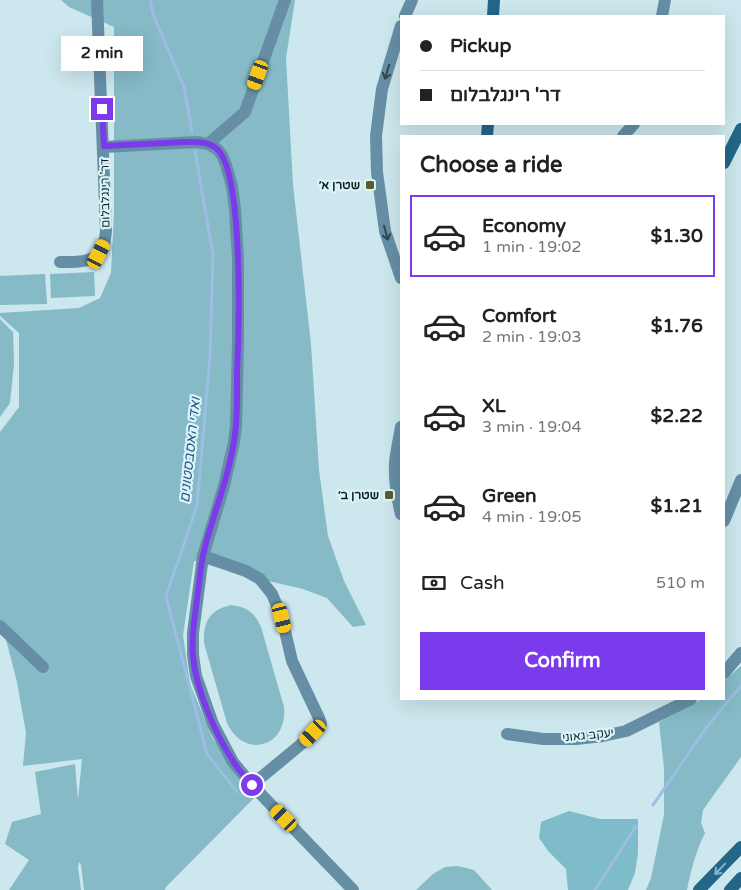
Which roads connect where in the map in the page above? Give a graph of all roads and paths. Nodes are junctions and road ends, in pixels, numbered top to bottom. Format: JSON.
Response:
{"nodes":[{"id":1,"x":97,"y":0,"type":"edge"},
{"id":2,"x":285,"y":0,"type":"edge"},
{"id":3,"x":412,"y":0,"type":"edge"},
{"id":4,"x":494,"y":0,"type":"edge"},
{"id":5,"x":665,"y":0,"type":"edge"},
{"id":6,"x":405,"y":15,"type":"edge"},
{"id":7,"x":493,"y":15,"type":"edge"},
{"id":8,"x":662,"y":15,"type":"edge"},
{"id":9,"x":400,"y":29,"type":"edge"},
{"id":10,"x":633,"y":125,"type":"edge"},
{"id":11,"x":741,"y":129,"type":"edge"},
{"id":12,"x":623,"y":135,"type":"edge"},
{"id":13,"x":208,"y":144,"type":"junction"},
{"id":14,"x":104,"y":146,"type":"junction"},
{"id":15,"x":725,"y":161,"type":"edge"},
{"id":16,"x":60,"y":262,"type":"dead end"},
{"id":17,"x":400,"y":275,"type":"edge"},
{"id":18,"x":400,"y":434,"type":"edge"},
{"id":19,"x":741,"y":480,"type":"edge"},
{"id":20,"x":400,"y":510,"type":"edge"},
{"id":21,"x":725,"y":519,"type":"edge"},
{"id":22,"x":202,"y":556,"type":"junction"},
{"id":23,"x":0,"y":626,"type":"edge"},
{"id":24,"x":741,"y":653,"type":"edge"},
{"id":25,"x":42,"y":667,"type":"dead end"},
{"id":26,"x":725,"y":672,"type":"edge"},
{"id":27,"x":689,"y":700,"type":"edge"},
{"id":28,"x":508,"y":734,"type":"dead end"},
{"id":29,"x":252,"y":785,"type":"junction"},
{"id":30,"x":741,"y":847,"type":"edge"},
{"id":31,"x":741,"y":878,"type":"edge"},
{"id":32,"x":353,"y":890,"type":"edge"},
{"id":33,"x":699,"y":890,"type":"edge"},
{"id":34,"x":730,"y":890,"type":"edge"}],
"edges":[{"from":1,"to":14,"type":"street","name":"דר' רינגלבלום"},
{"from":2,"to":13,"type":"street"},
{"from":3,"to":6,"type":"street"},
{"from":4,"to":7,"type":"main road"},
{"from":5,"to":8,"type":"street"},
{"from":9,"to":17,"type":"street","one_way":true},
{"from":10,"to":12,"type":"street"},
{"from":11,"to":15,"type":"main road"},
{"from":13,"to":14,"type":"street"},
{"from":13,"to":22,"type":"street"},
{"from":14,"to":16,"type":"street","name":"דר' רינגלבלום"},
{"from":18,"to":20,"type":"street"},
{"from":19,"to":21,"type":"street"},
{"from":22,"to":29,"type":"street"},
{"from":22,"to":29,"type":"street"},
{"from":23,"to":25,"type":"street"},
{"from":24,"to":26,"type":"street"},
{"from":27,"to":28,"type":"street","name":"יעקב גאוני"},
{"from":29,"to":32,"type":"street"},
{"from":30,"to":33,"type":"main road","one_way":true},
{"from":31,"to":34,"type":"main road"}]}
